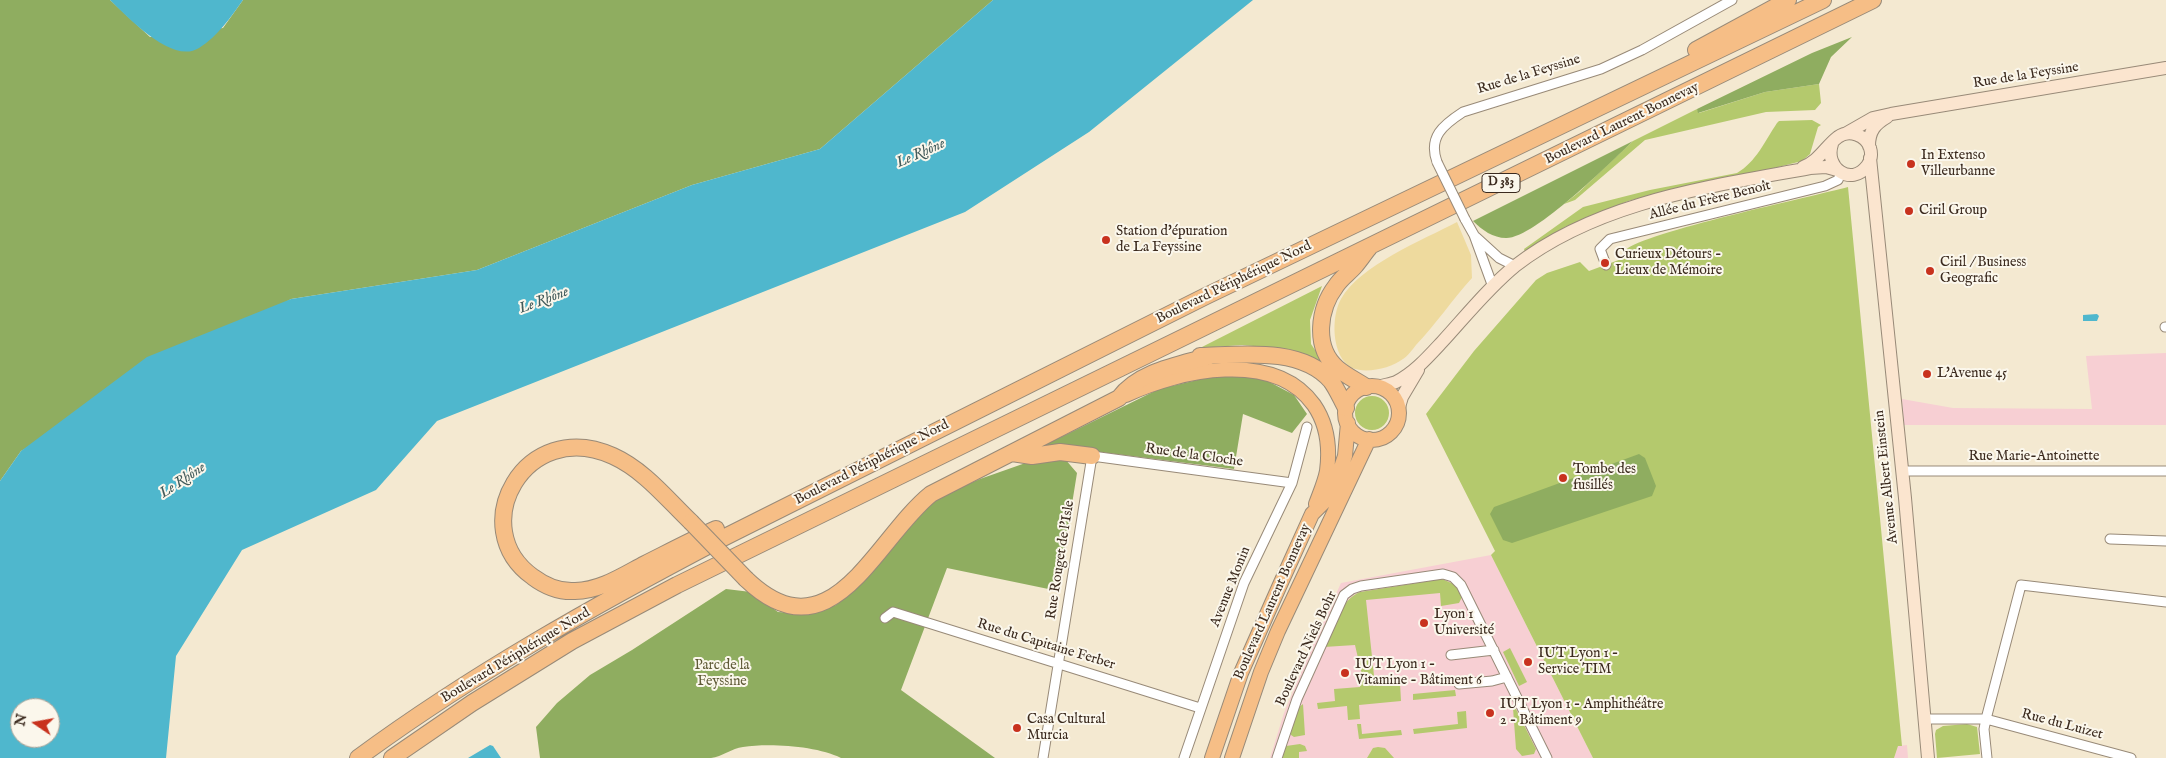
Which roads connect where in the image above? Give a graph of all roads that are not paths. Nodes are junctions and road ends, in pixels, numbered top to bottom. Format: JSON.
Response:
{"nodes":[{"id":1,"x":1732,"y":0,"type":"edge"},
{"id":2,"x":1788,"y":0,"type":"edge"},
{"id":3,"x":1823,"y":0,"type":"edge"},
{"id":4,"x":1873,"y":0,"type":"edge"},
{"id":5,"x":2166,"y":68,"type":"edge"},
{"id":6,"x":1615,"y":101,"type":"junction"},
{"id":7,"x":1891,"y":114,"type":"junction"},
{"id":8,"x":1845,"y":134,"type":"junction"},
{"id":9,"x":1832,"y":144,"type":"junction"},
{"id":10,"x":1870,"y":152,"type":"junction"},
{"id":11,"x":1790,"y":172,"type":"junction"},
{"id":12,"x":1844,"y":172,"type":"junction"},
{"id":13,"x":1873,"y":194,"type":"junction"},
{"id":14,"x":1402,"y":200,"type":"joint"},
{"id":15,"x":1474,"y":235,"type":"junction"},
{"id":16,"x":1370,"y":246,"type":"junction"},
{"id":17,"x":1606,"y":265,"type":"dead end"},
{"id":18,"x":1515,"y":266,"type":"junction"},
{"id":19,"x":1493,"y":287,"type":"junction"},
{"id":20,"x":1210,"y":356,"type":"junction"},
{"id":21,"x":1143,"y":357,"type":"junction"},
{"id":22,"x":1422,"y":364,"type":"junction"},
{"id":23,"x":1372,"y":387,"type":"junction"},
{"id":24,"x":1119,"y":398,"type":"junction"},
{"id":25,"x":1398,"y":407,"type":"junction"},
{"id":26,"x":1347,"y":415,"type":"junction"},
{"id":27,"x":1307,"y":427,"type":"dead end"},
{"id":28,"x":1369,"y":440,"type":"junction"},
{"id":29,"x":1012,"y":453,"type":"junction"},
{"id":30,"x":1092,"y":456,"type":"junction"},
{"id":31,"x":1902,"y":471,"type":"junction"},
{"id":32,"x":2166,"y":471,"type":"edge"},
{"id":33,"x":1292,"y":483,"type":"junction"},
{"id":34,"x":1312,"y":514,"type":"junction"},
{"id":35,"x":746,"y":527,"type":"junction"},
{"id":36,"x":2110,"y":539,"type":"dead end"},
{"id":37,"x":2166,"y":541,"type":"edge"},
{"id":38,"x":2166,"y":602,"type":"edge"},
{"id":39,"x":885,"y":618,"type":"dead end"},
{"id":40,"x":1494,"y":650,"type":"junction"},
{"id":41,"x":1451,"y":655,"type":"dead end"},
{"id":42,"x":1058,"y":664,"type":"junction"},
{"id":43,"x":1507,"y":677,"type":"junction"},
{"id":44,"x":1459,"y":684,"type":"dead end"},
{"id":45,"x":1200,"y":708,"type":"junction"},
{"id":46,"x":1924,"y":719,"type":"junction"},
{"id":47,"x":1986,"y":719,"type":"junction"},
{"id":48,"x":358,"y":758,"type":"edge"},
{"id":49,"x":392,"y":758,"type":"edge"},
{"id":50,"x":1043,"y":758,"type":"edge"},
{"id":51,"x":1184,"y":758,"type":"edge"},
{"id":52,"x":1212,"y":758,"type":"edge"},
{"id":53,"x":1232,"y":758,"type":"edge"},
{"id":54,"x":1277,"y":758,"type":"edge"},
{"id":55,"x":1547,"y":758,"type":"edge"},
{"id":56,"x":1928,"y":758,"type":"edge"},
{"id":57,"x":1987,"y":758,"type":"edge"},
{"id":58,"x":2131,"y":758,"type":"edge"}],
"edges":[{"from":1,"to":15,"type":"street","name":"Rue de la Feyssine","bridge":true},
{"from":2,"to":6,"type":"highway"},
{"from":3,"to":6,"type":"highway","name":"Boulevard Laurent Bonnevay","number":"D 383"},
{"from":4,"to":16,"type":"highway","name":"Boulevard Laurent Bonnevay","number":"D 383"},
{"from":5,"to":7,"type":"street","name":"Rue de la Feyssine"},
{"from":6,"to":14,"type":"highway","name":"Boulevard Laurent Bonnevay","number":"D 383"},
{"from":7,"to":8,"type":"street","name":"Rue de la Feyssine"},
{"from":7,"to":10,"type":"street"},
{"from":8,"to":9,"type":"street"},
{"from":8,"to":10,"type":"street"},
{"from":9,"to":11,"type":"street"},
{"from":9,"to":12,"type":"street"},
{"from":10,"to":12,"type":"street"},
{"from":10,"to":13,"type":"street","name":"Avenue Albert Einstein"},
{"from":11,"to":12,"type":"street"},
{"from":11,"to":18,"type":"street"},
{"from":12,"to":13,"type":"street"},
{"from":12,"to":17,"type":"street","name":"Allée du Frère Benoît"},
{"from":13,"to":31,"type":"street","name":"Avenue Albert Einstein"},
{"from":14,"to":35,"type":"highway","name":"Boulevard Périphérique Nord"},
{"from":15,"to":18,"type":"street","name":"Rue de la Feyssine"},
{"from":15,"to":19,"type":"street","name":"Rue de la Feyssine"},
{"from":16,"to":21,"type":"highway","name":"Boulevard Périphérique Nord"},
{"from":16,"to":23,"type":"highway"},
{"from":18,"to":19,"type":"street"},
{"from":19,"to":22,"type":"street"},
{"from":20,"to":21,"type":"highway"},
{"from":20,"to":24,"type":"highway"},
{"from":20,"to":26,"type":"highway"},
{"from":21,"to":49,"type":"highway","name":"Boulevard Périphérique Nord"},
{"from":22,"to":23,"type":"street"},
{"from":22,"to":25,"type":"street"},
{"from":23,"to":25,"type":"main road"},
{"from":23,"to":26,"type":"main road"},
{"from":24,"to":29,"type":"highway"},
{"from":24,"to":34,"type":"main road"},
{"from":25,"to":28,"type":"main road"},
{"from":26,"to":28,"type":"main road"},
{"from":26,"to":34,"type":"main road","name":"Boulevard Laurent Bonnevay"},
{"from":27,"to":33,"type":"street","name":"Avenue Monin"},
{"from":28,"to":53,"type":"main road","name":"Boulevard Laurent Bonnevay"},
{"from":29,"to":30,"type":"highway"},
{"from":29,"to":35,"type":"highway","bridge":true},
{"from":30,"to":33,"type":"street","name":"Rue de la Cloche"},
{"from":30,"to":42,"type":"street","name":"Rue Rouget de l'Isle"},
{"from":31,"to":32,"type":"street","name":"Rue Marie-Antoinette"},
{"from":31,"to":46,"type":"street","name":"Avenue Albert Einstein"},
{"from":33,"to":45,"type":"street","name":"Avenue Monin"},
{"from":34,"to":52,"type":"main road","name":"Boulevard Laurent Bonnevay"},
{"from":35,"to":48,"type":"highway","name":"Boulevard Périphérique Nord"},
{"from":36,"to":37,"type":"street"},
{"from":38,"to":47,"type":"street"},
{"from":39,"to":42,"type":"street","name":"Rue du Capitaine Ferber"},
{"from":40,"to":41,"type":"street"},
{"from":40,"to":43,"type":"street","name":"Boulevard Niels Bohr"},
{"from":40,"to":54,"type":"street","name":"Boulevard Niels Bohr"},
{"from":42,"to":45,"type":"street","name":"Rue du Capitaine Ferber"},
{"from":42,"to":50,"type":"street","name":"Rue Rouget de l'Isle"},
{"from":43,"to":44,"type":"street"},
{"from":43,"to":55,"type":"street","name":"Boulevard Niels Bohr"},
{"from":45,"to":51,"type":"street","name":"Avenue Monin"},
{"from":46,"to":47,"type":"street","name":"Rue du Luizet"},
{"from":46,"to":56,"type":"street","name":"Avenue Albert Einstein"},
{"from":47,"to":57,"type":"street"},
{"from":47,"to":58,"type":"street","name":"Rue du Luizet"}]}
